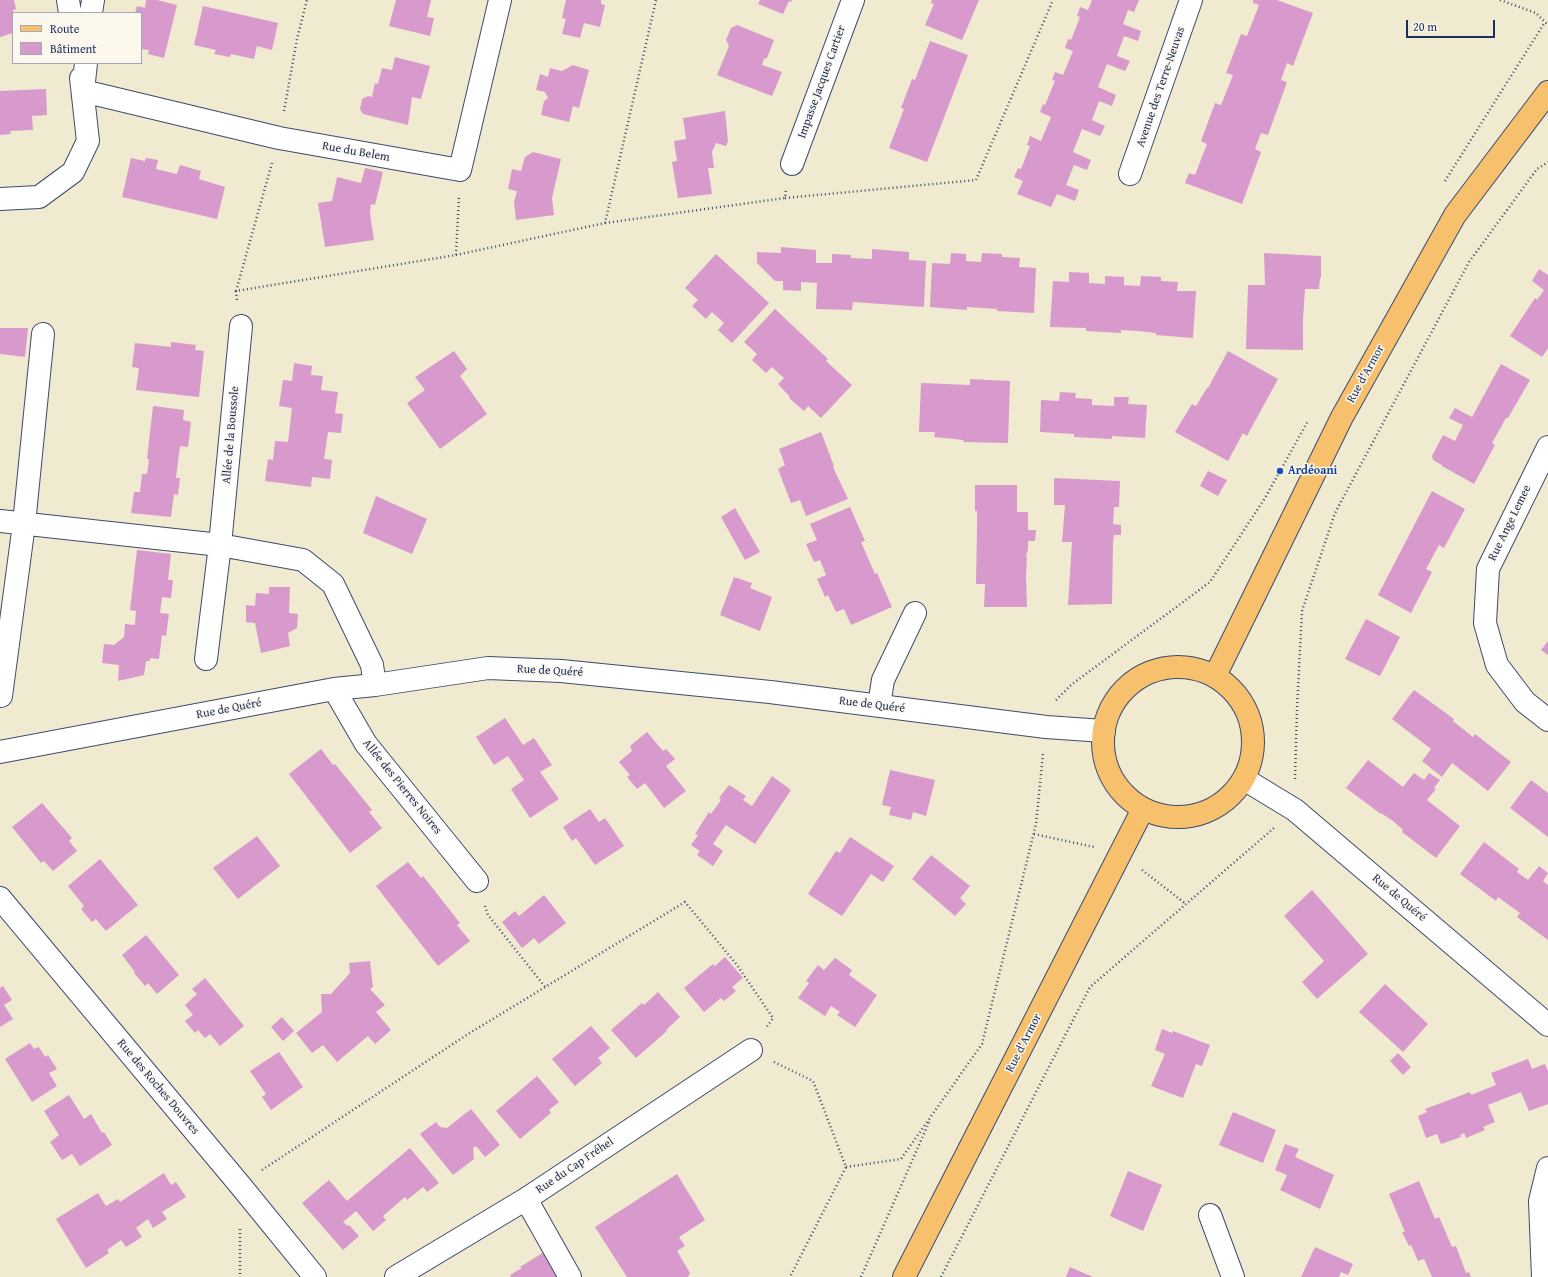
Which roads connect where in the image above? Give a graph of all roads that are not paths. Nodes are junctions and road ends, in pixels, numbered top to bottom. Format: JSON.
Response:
{"nodes":[{"id":1,"x":68,"y":0,"type":"edge"},
{"id":2,"x":93,"y":0,"type":"edge"},
{"id":3,"x":500,"y":0,"type":"edge"},
{"id":4,"x":853,"y":0,"type":"edge"},
{"id":5,"x":1192,"y":0,"type":"edge"},
{"id":6,"x":70,"y":12,"type":"edge"},
{"id":7,"x":91,"y":12,"type":"edge"},
{"id":8,"x":78,"y":64,"type":"edge"},
{"id":9,"x":86,"y":64,"type":"edge"},
{"id":10,"x":83,"y":91,"type":"junction"},
{"id":11,"x":1548,"y":92,"type":"edge"},
{"id":12,"x":792,"y":164,"type":"road end"},
{"id":13,"x":1130,"y":174,"type":"dead end"},
{"id":14,"x":0,"y":199,"type":"edge"},
{"id":15,"x":241,"y":326,"type":"dead end"},
{"id":16,"x":43,"y":334,"type":"dead end"},
{"id":17,"x":1547,"y":450,"type":"edge"},
{"id":18,"x":0,"y":521,"type":"edge"},
{"id":19,"x":24,"y":524,"type":"junction"},
{"id":20,"x":220,"y":545,"type":"junction"},
{"id":21,"x":915,"y":613,"type":"dead end"},
{"id":22,"x":206,"y":659,"type":"dead end"},
{"id":23,"x":1215,"y":676,"type":"junction"},
{"id":24,"x":375,"y":685,"type":"junction"},
{"id":25,"x":334,"y":689,"type":"junction"},
{"id":26,"x":1,"y":696,"type":"edge"},
{"id":27,"x":879,"y":705,"type":"junction"},
{"id":28,"x":1548,"y":720,"type":"edge"},
{"id":29,"x":1104,"y":731,"type":"junction"},
{"id":30,"x":0,"y":752,"type":"edge"},
{"id":31,"x":1244,"y":780,"type":"junction"},
{"id":32,"x":1143,"y":809,"type":"junction"},
{"id":33,"x":477,"y":881,"type":"road end"},
{"id":34,"x":0,"y":898,"type":"edge"},
{"id":35,"x":1547,"y":1024,"type":"edge"},
{"id":36,"x":750,"y":1050,"type":"road end"},
{"id":37,"x":1548,"y":1168,"type":"edge"},
{"id":38,"x":526,"y":1199,"type":"junction"},
{"id":39,"x":1210,"y":1215,"type":"dead end"},
{"id":40,"x":315,"y":1277,"type":"edge"},
{"id":41,"x":396,"y":1277,"type":"edge"},
{"id":42,"x":570,"y":1277,"type":"edge"},
{"id":43,"x":904,"y":1277,"type":"edge"},
{"id":44,"x":1233,"y":1277,"type":"edge"},
{"id":45,"x":1544,"y":1277,"type":"edge"}],
"edges":[{"from":1,"to":6,"type":"street"},
{"from":2,"to":7,"type":"street"},
{"from":3,"to":10,"type":"street","name":"Rue du Belem"},
{"from":4,"to":12,"type":"street","name":"Impasse Jacques Cartier"},
{"from":5,"to":13,"type":"street","name":"Avenue des Terre-Neuvas"},
{"from":8,"to":10,"type":"street"},
{"from":9,"to":10,"type":"street"},
{"from":10,"to":14,"type":"street"},
{"from":11,"to":23,"type":"main road","name":"Rue d'Armor"},
{"from":15,"to":20,"type":"street","name":"Allée de la Boussole"},
{"from":16,"to":19,"type":"street"},
{"from":17,"to":28,"type":"street","name":"Rue Ange Lemee"},
{"from":18,"to":19,"type":"street"},
{"from":19,"to":20,"type":"street"},
{"from":19,"to":26,"type":"street"},
{"from":20,"to":22,"type":"street","name":"Allée de la Boussole"},
{"from":20,"to":24,"type":"street"},
{"from":21,"to":27,"type":"street"},
{"from":23,"to":29,"type":"main road"},
{"from":23,"to":31,"type":"main road"},
{"from":24,"to":25,"type":"street","name":"Rue de Quéré"},
{"from":24,"to":27,"type":"street","name":"Rue de Quéré"},
{"from":25,"to":30,"type":"street","name":"Rue de Quéré"},
{"from":25,"to":33,"type":"street","name":"Allée des Pierres Noires"},
{"from":27,"to":29,"type":"street","name":"Rue de Quéré"},
{"from":29,"to":32,"type":"main road"},
{"from":31,"to":32,"type":"main road"},
{"from":31,"to":35,"type":"street","name":"Rue de Quéré"},
{"from":32,"to":43,"type":"main road","name":"Rue d'Armor"},
{"from":34,"to":40,"type":"street","name":"Rue des Roches Douvres"},
{"from":36,"to":38,"type":"street","name":"Rue du Cap Fréhel"},
{"from":37,"to":45,"type":"street"},
{"from":38,"to":41,"type":"street","name":"Rue du Cap Fréhel"},
{"from":38,"to":42,"type":"street"},
{"from":39,"to":44,"type":"street"}]}
